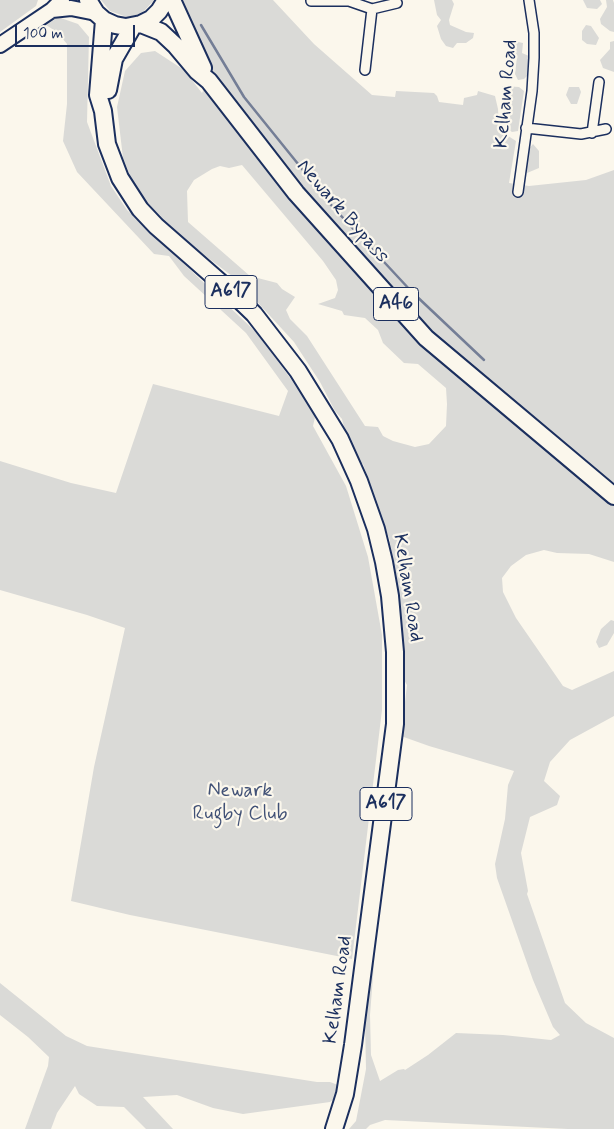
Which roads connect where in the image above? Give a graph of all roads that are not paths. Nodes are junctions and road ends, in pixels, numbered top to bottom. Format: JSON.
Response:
{"nodes":[{"id":1,"x":62,"y":0,"type":"edge"},
{"id":2,"x":166,"y":0,"type":"edge"},
{"id":3,"x":172,"y":0,"type":"edge"},
{"id":4,"x":529,"y":0,"type":"edge"},
{"id":5,"x":311,"y":1,"type":"edge"},
{"id":6,"x":396,"y":2,"type":"edge"},
{"id":7,"x":372,"y":9,"type":"junction"},
{"id":8,"x":52,"y":10,"type":"junction"},
{"id":9,"x":96,"y":11,"type":"edge"},
{"id":10,"x":402,"y":13,"type":"dead end"},
{"id":11,"x":137,"y":25,"type":"junction"},
{"id":12,"x":0,"y":45,"type":"edge"},
{"id":13,"x":362,"y":65,"type":"dead end"},
{"id":14,"x":209,"y":82,"type":"junction"},
{"id":15,"x":599,"y":82,"type":"dead end"},
{"id":16,"x":103,"y":112,"type":"junction"},
{"id":17,"x":526,"y":128,"type":"junction"},
{"id":18,"x":606,"y":130,"type":"dead end"},
{"id":19,"x":592,"y":133,"type":"junction"},
{"id":20,"x":518,"y":192,"type":"dead end"},
{"id":21,"x":614,"y":496,"type":"edge"},
{"id":22,"x":334,"y":1129,"type":"edge"}],
"edges":[{"from":1,"to":8,"type":"main road"},
{"from":2,"to":11,"type":"highway"},
{"from":3,"to":14,"type":"highway","name":"Newark Bypass","number":"A46"},
{"from":4,"to":17,"type":"street","name":"Kelham Road"},
{"from":5,"to":7,"type":"street"},
{"from":6,"to":7,"type":"street"},
{"from":6,"to":10,"type":"street"},
{"from":7,"to":13,"type":"street"},
{"from":8,"to":9,"type":"main road"},
{"from":8,"to":12,"type":"main road"},
{"from":9,"to":11,"type":"highway","name":"Newark Bypass"},
{"from":9,"to":16,"type":"highway","name":"Kelham Road","number":"A617"},
{"from":11,"to":14,"type":"highway","name":"Newark Bypass","number":"A46"},
{"from":11,"to":16,"type":"highway","name":"Kelham Road","number":"A617"},
{"from":14,"to":21,"type":"highway","name":"Newark Bypass","number":"A46"},
{"from":15,"to":19,"type":"street"},
{"from":16,"to":22,"type":"highway","name":"Kelham Road","number":"A617"},
{"from":17,"to":19,"type":"street"},
{"from":17,"to":20,"type":"street","name":"Kelham Road"},
{"from":18,"to":19,"type":"street"}]}
